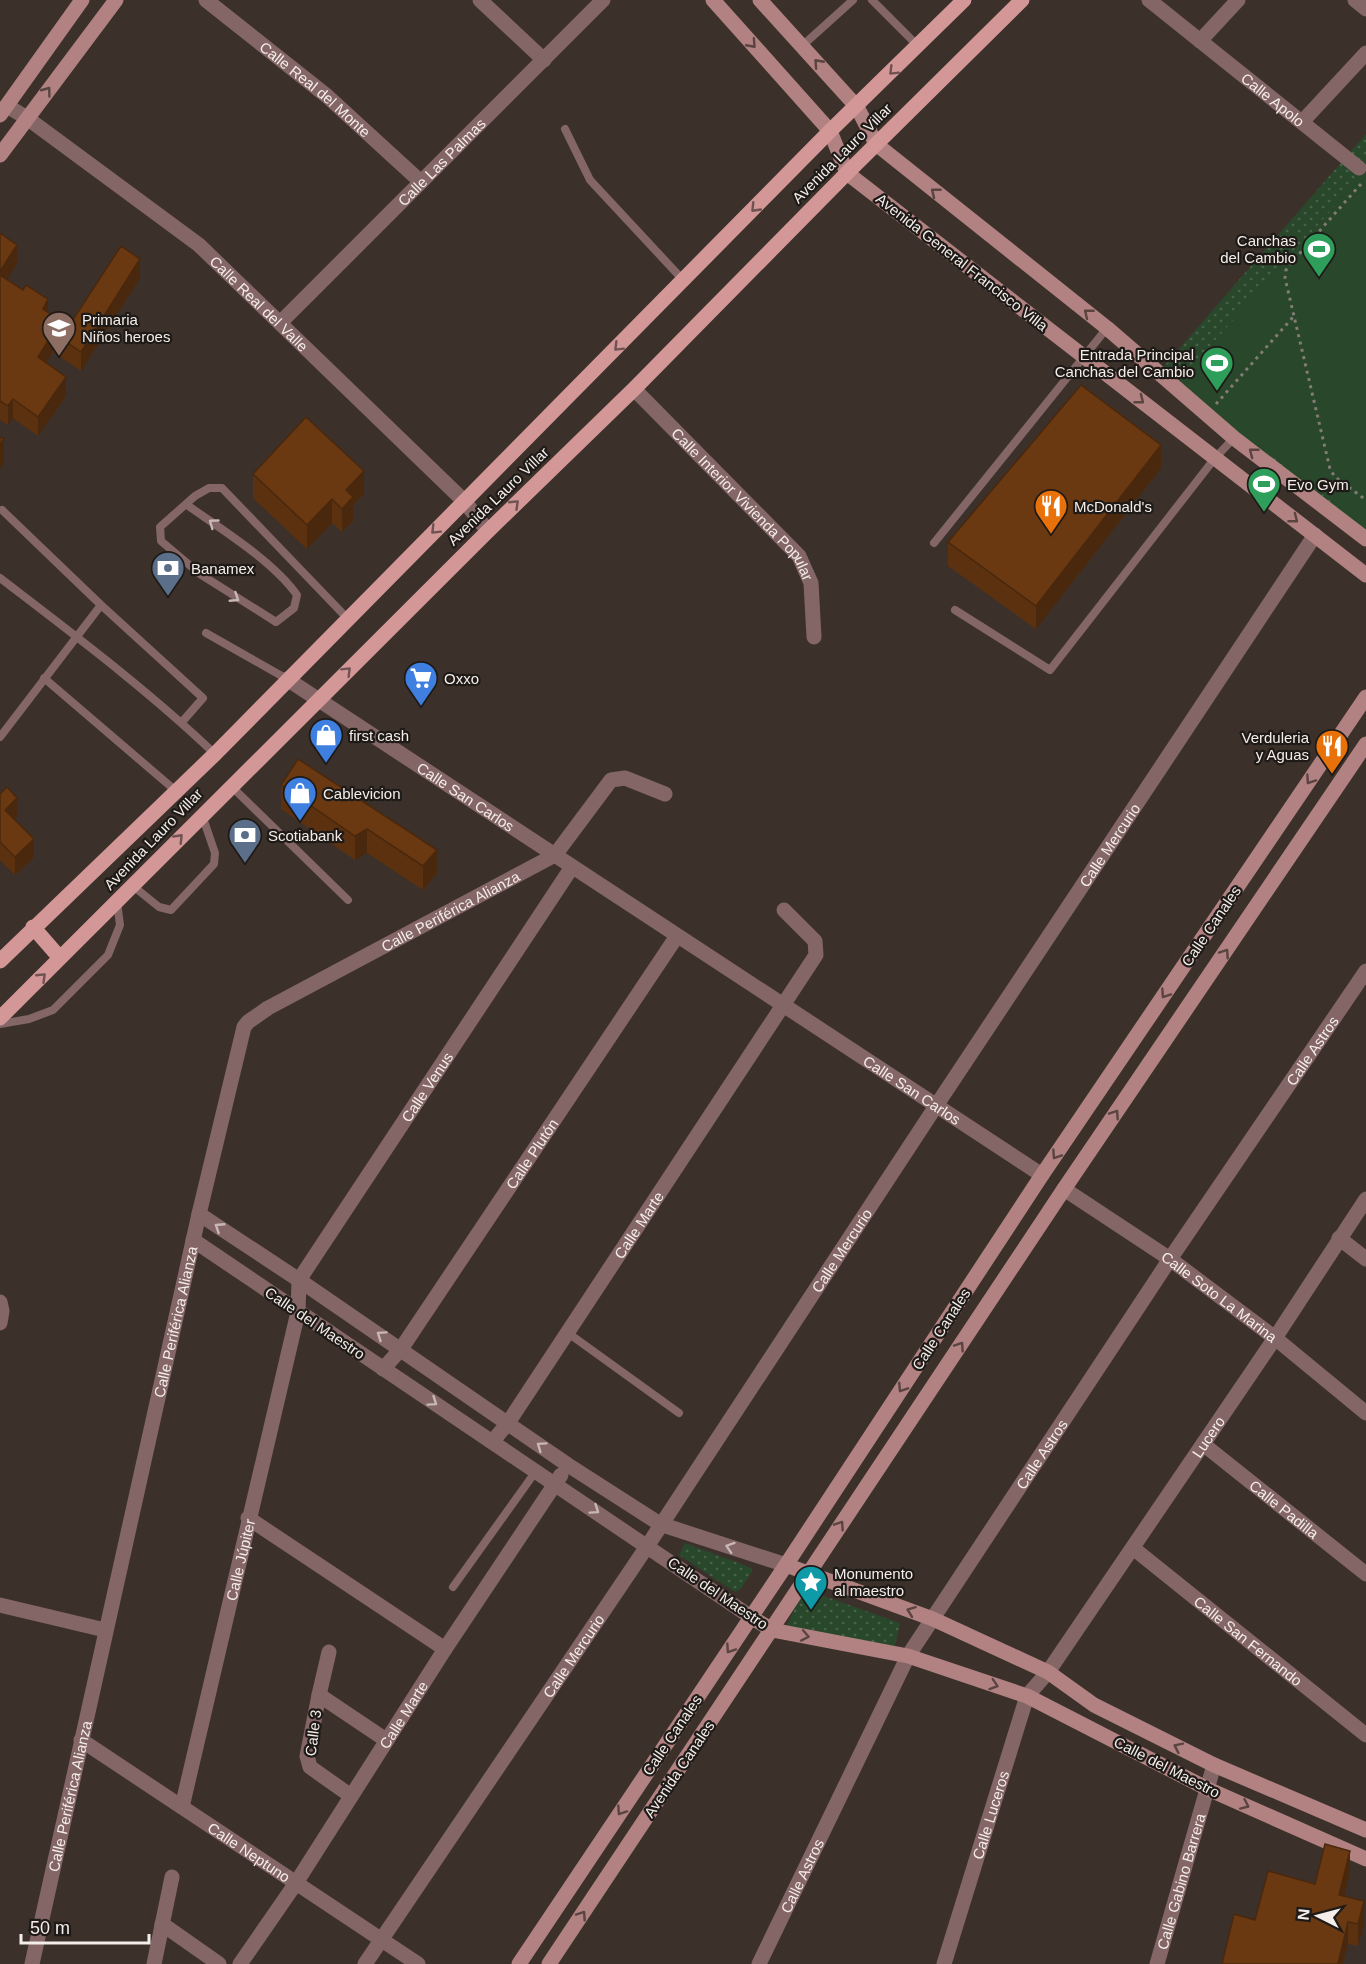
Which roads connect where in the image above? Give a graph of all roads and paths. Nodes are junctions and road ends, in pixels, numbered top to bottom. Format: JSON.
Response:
{"nodes":[{"id":1,"x":82,"y":0,"type":"edge"},
{"id":2,"x":116,"y":0,"type":"edge"},
{"id":3,"x":206,"y":0,"type":"edge"},
{"id":4,"x":480,"y":0,"type":"edge"},
{"id":5,"x":603,"y":0,"type":"edge"},
{"id":6,"x":713,"y":0,"type":"edge"},
{"id":7,"x":760,"y":0,"type":"edge"},
{"id":8,"x":853,"y":0,"type":"edge"},
{"id":9,"x":872,"y":0,"type":"edge"},
{"id":10,"x":964,"y":0,"type":"edge"},
{"id":11,"x":1022,"y":0,"type":"edge"},
{"id":12,"x":1149,"y":0,"type":"edge"},
{"id":13,"x":1238,"y":0,"type":"edge"},
{"id":14,"x":1355,"y":0,"type":"edge"},
{"id":15,"x":1366,"y":9,"type":"edge"},
{"id":16,"x":1200,"y":41,"type":"junction"},
{"id":17,"x":802,"y":46,"type":"junction"},
{"id":18,"x":918,"y":46,"type":"junction"},
{"id":19,"x":1366,"y":52,"type":"edge"},
{"id":20,"x":544,"y":60,"type":"junction"},
{"id":21,"x":857,"y":106,"type":"junction"},
{"id":22,"x":3,"y":110,"type":"edge"},
{"id":23,"x":27,"y":118,"type":"junction"},
{"id":24,"x":1302,"y":122,"type":"junction"},
{"id":25,"x":565,"y":129,"type":"dead end"},
{"id":26,"x":830,"y":131,"type":"junction"},
{"id":27,"x":876,"y":144,"type":"junction"},
{"id":28,"x":0,"y":155,"type":"edge"},
{"id":29,"x":846,"y":173,"type":"junction"},
{"id":30,"x":1363,"y":173,"type":"edge"},
{"id":31,"x":421,"y":182,"type":"junction"},
{"id":32,"x":684,"y":281,"type":"junction"},
{"id":33,"x":1294,"y":316,"type":"junction"},
{"id":34,"x":280,"y":323,"type":"junction"},
{"id":35,"x":1107,"y":328,"type":"junction"},
{"id":36,"x":1085,"y":357,"type":"junction"},
{"id":37,"x":634,"y":389,"type":"junction"},
{"id":38,"x":1207,"y":415,"type":"junction"},
{"id":39,"x":1234,"y":438,"type":"junction"},
{"id":40,"x":1215,"y":458,"type":"junction"},
{"id":41,"x":1366,"y":500,"type":"edge"},
{"id":42,"x":464,"y":501,"type":"junction"},
{"id":43,"x":187,"y":505,"type":"junction"},
{"id":44,"x":2,"y":510,"type":"dead end"},
{"id":45,"x":488,"y":531,"type":"junction"},
{"id":46,"x":1315,"y":535,"type":"junction"},
{"id":47,"x":1366,"y":539,"type":"edge"},
{"id":48,"x":934,"y":543,"type":"dead end"},
{"id":49,"x":1366,"y":575,"type":"edge"},
{"id":50,"x":0,"y":578,"type":"edge"},
{"id":51,"x":101,"y":605,"type":"junction"},
{"id":52,"x":955,"y":610,"type":"dead end"},
{"id":53,"x":347,"y":618,"type":"junction"},
{"id":54,"x":206,"y":633,"type":"dead end"},
{"id":55,"x":76,"y":636,"type":"junction"},
{"id":56,"x":814,"y":637,"type":"dead end"},
{"id":57,"x":44,"y":678,"type":"junction"},
{"id":58,"x":287,"y":679,"type":"junction"},
{"id":59,"x":1366,"y":697,"type":"edge"},
{"id":60,"x":319,"y":700,"type":"junction"},
{"id":61,"x":182,"y":722,"type":"junction"},
{"id":62,"x":0,"y":737,"type":"edge"},
{"id":63,"x":1366,"y":744,"type":"edge"},
{"id":64,"x":214,"y":754,"type":"junction"},
{"id":65,"x":231,"y":785,"type":"junction"},
{"id":66,"x":176,"y":791,"type":"junction"},
{"id":67,"x":665,"y":794,"type":"dead end"},
{"id":68,"x":202,"y":815,"type":"junction"},
{"id":69,"x":555,"y":855,"type":"junction"},
{"id":70,"x":572,"y":867,"type":"junction"},
{"id":71,"x":133,"y":886,"type":"junction"},
{"id":72,"x":348,"y":900,"type":"dead end"},
{"id":73,"x":117,"y":902,"type":"junction"},
{"id":74,"x":784,"y":910,"type":"dead end"},
{"id":75,"x":33,"y":927,"type":"junction"},
{"id":76,"x":677,"y":936,"type":"junction"},
{"id":77,"x":60,"y":958,"type":"junction"},
{"id":78,"x":0,"y":961,"type":"edge"},
{"id":79,"x":1366,"y":971,"type":"edge"},
{"id":80,"x":783,"y":1005,"type":"junction"},
{"id":81,"x":0,"y":1018,"type":"edge"},
{"id":82,"x":0,"y":1024,"type":"edge"},
{"id":83,"x":936,"y":1106,"type":"junction"},
{"id":84,"x":1042,"y":1175,"type":"junction"},
{"id":85,"x":1064,"y":1189,"type":"junction"},
{"id":86,"x":1366,"y":1199,"type":"edge"},
{"id":87,"x":199,"y":1214,"type":"junction"},
{"id":88,"x":1339,"y":1238,"type":"junction"},
{"id":89,"x":193,"y":1240,"type":"junction"},
{"id":90,"x":1170,"y":1259,"type":"junction"},
{"id":91,"x":1366,"y":1259,"type":"edge"},
{"id":92,"x":299,"y":1280,"type":"junction"},
{"id":93,"x":0,"y":1302,"type":"edge"},
{"id":94,"x":298,"y":1312,"type":"junction"},
{"id":95,"x":0,"y":1323,"type":"edge"},
{"id":96,"x":568,"y":1333,"type":"junction"},
{"id":97,"x":1275,"y":1338,"type":"junction"},
{"id":98,"x":400,"y":1349,"type":"junction"},
{"id":99,"x":383,"y":1369,"type":"junction"},
{"id":100,"x":679,"y":1413,"type":"dead end"},
{"id":101,"x":1366,"y":1413,"type":"edge"},
{"id":102,"x":508,"y":1423,"type":"junction"},
{"id":103,"x":492,"y":1442,"type":"junction"},
{"id":104,"x":1203,"y":1444,"type":"junction"},
{"id":105,"x":568,"y":1465,"type":"junction"},
{"id":106,"x":536,"y":1471,"type":"junction"},
{"id":107,"x":555,"y":1484,"type":"junction"},
{"id":108,"x":248,"y":1518,"type":"junction"},
{"id":109,"x":660,"y":1524,"type":"junction"},
{"id":110,"x":648,"y":1545,"type":"junction"},
{"id":111,"x":1133,"y":1548,"type":"junction"},
{"id":112,"x":786,"y":1565,"type":"junction"},
{"id":113,"x":808,"y":1574,"type":"junction"},
{"id":114,"x":1366,"y":1574,"type":"edge"},
{"id":115,"x":453,"y":1587,"type":"dead end"},
{"id":116,"x":0,"y":1605,"type":"edge"},
{"id":117,"x":751,"y":1617,"type":"junction"},
{"id":118,"x":933,"y":1619,"type":"junction"},
{"id":119,"x":105,"y":1630,"type":"junction"},
{"id":120,"x":772,"y":1630,"type":"junction"},
{"id":121,"x":445,"y":1649,"type":"junction"},
{"id":122,"x":329,"y":1652,"type":"dead end"},
{"id":123,"x":908,"y":1656,"type":"junction"},
{"id":124,"x":1048,"y":1672,"type":"junction"},
{"id":125,"x":318,"y":1695,"type":"junction"},
{"id":126,"x":1027,"y":1695,"type":"junction"},
{"id":127,"x":1366,"y":1735,"type":"edge"},
{"id":128,"x":81,"y":1740,"type":"junction"},
{"id":129,"x":386,"y":1740,"type":"junction"},
{"id":130,"x":1214,"y":1765,"type":"junction"},
{"id":131,"x":1208,"y":1789,"type":"junction"},
{"id":132,"x":351,"y":1796,"type":"junction"},
{"id":133,"x":182,"y":1807,"type":"junction"},
{"id":134,"x":1365,"y":1827,"type":"edge"},
{"id":135,"x":1366,"y":1859,"type":"edge"},
{"id":136,"x":172,"y":1877,"type":"dead end"},
{"id":137,"x":296,"y":1883,"type":"junction"},
{"id":138,"x":162,"y":1924,"type":"junction"},
{"id":139,"x":381,"y":1940,"type":"junction"},
{"id":140,"x":32,"y":1964,"type":"edge"},
{"id":141,"x":154,"y":1964,"type":"edge"},
{"id":142,"x":219,"y":1964,"type":"edge"},
{"id":143,"x":240,"y":1964,"type":"edge"},
{"id":144,"x":364,"y":1964,"type":"edge"},
{"id":145,"x":418,"y":1964,"type":"edge"},
{"id":146,"x":519,"y":1964,"type":"edge"},
{"id":147,"x":549,"y":1964,"type":"edge"},
{"id":148,"x":759,"y":1964,"type":"edge"},
{"id":149,"x":944,"y":1964,"type":"edge"},
{"id":150,"x":1156,"y":1964,"type":"edge"}],
"edges":[{"from":1,"to":22,"type":"main road"},
{"from":23,"to":2,"type":"main road","one_way":true},
{"from":3,"to":31,"type":"street","name":"Calle Real del Monte"},
{"from":4,"to":20,"type":"street"},
{"from":5,"to":20,"type":"street","name":"Calle Las Palmas"},
{"from":6,"to":26,"type":"main road","one_way":true},
{"from":7,"to":17,"type":"main road"},
{"from":8,"to":17,"type":"lane"},
{"from":9,"to":18,"type":"lane"},
{"from":10,"to":18,"type":"main road","name":"Avenida Lauro Villar"},
{"from":11,"to":27,"type":"main road","name":"Avenida Lauro Villar"},
{"from":12,"to":16,"type":"street","name":"Calle Apolo"},
{"from":13,"to":16,"type":"street"},
{"from":14,"to":15,"type":"street"},
{"from":16,"to":24,"type":"street","name":"Calle Apolo"},
{"from":21,"to":17,"type":"main road","one_way":true},
{"from":18,"to":21,"type":"main road","name":"Avenida Lauro Villar","one_way":true},
{"from":19,"to":24,"type":"street","name":"Calle Apolo"},
{"from":20,"to":31,"type":"street","name":"Calle Las Palmas"},
{"from":21,"to":26,"type":"main road","name":"Avenida Lauro Villar"},
{"from":21,"to":27,"type":"main road"},
{"from":22,"to":23,"type":"street","name":"Calle Real del Valle"},
{"from":23,"to":28,"type":"main road"},
{"from":23,"to":34,"type":"street","name":"Calle Real del Valle"},
{"from":24,"to":30,"type":"street"},
{"from":25,"to":32,"type":"lane"},
{"from":26,"to":29,"type":"main road"},
{"from":26,"to":32,"type":"main road","name":"Avenida Lauro Villar","one_way":true},
{"from":27,"to":29,"type":"main road","name":"Avenida Lauro Villar"},
{"from":35,"to":27,"type":"main road","one_way":true},
{"from":29,"to":36,"type":"main road","name":"Avenida General Francisco Villa"},
{"from":29,"to":37,"type":"main road","name":"Avenida Lauro Villar"},
{"from":30,"to":33,"type":"path"},
{"from":31,"to":34,"type":"street","name":"Calle Las Palmas"},
{"from":32,"to":42,"type":"main road","name":"Avenida Lauro Villar","one_way":true},
{"from":33,"to":38,"type":"path"},
{"from":33,"to":41,"type":"path"},
{"from":34,"to":42,"type":"street","name":"Calle Real del Valle"},
{"from":35,"to":36,"type":"lane"},
{"from":35,"to":38,"type":"main road"},
{"from":36,"to":40,"type":"main road","name":"Avenida General Francisco Villa","one_way":true},
{"from":36,"to":48,"type":"lane"},
{"from":45,"to":37,"type":"main road","name":"Avenida Lauro Villar","one_way":true},
{"from":37,"to":56,"type":"street","name":"Calle Interior Vivienda Popular"},
{"from":38,"to":39,"type":"main road"},
{"from":39,"to":40,"type":"lane"},
{"from":47,"to":39,"type":"main road","one_way":true},
{"from":40,"to":46,"type":"main road","name":"Avenida General Francisco Villa","one_way":true},
{"from":40,"to":52,"type":"lane"},
{"from":42,"to":45,"type":"street","name":"Calle Real del Valle"},
{"from":42,"to":53,"type":"main road","name":"Avenida Lauro Villar","one_way":true},
{"from":43,"to":43,"type":"lane","one_way":true},
{"from":43,"to":53,"type":"lane"},
{"from":44,"to":51,"type":"lane"},
{"from":60,"to":45,"type":"main road","name":"Avenida Lauro Villar","one_way":true},
{"from":46,"to":49,"type":"main road","name":"Avenida General Francisco Villa"},
{"from":46,"to":83,"type":"street","name":"Calle Mercurio"},
{"from":50,"to":55,"type":"lane"},
{"from":51,"to":55,"type":"lane"},
{"from":51,"to":61,"type":"lane"},
{"from":53,"to":58,"type":"main road","name":"Avenida Lauro Villar"},
{"from":54,"to":58,"type":"lane"},
{"from":55,"to":57,"type":"lane"},
{"from":55,"to":61,"type":"lane"},
{"from":57,"to":62,"type":"lane"},
{"from":57,"to":66,"type":"lane"},
{"from":58,"to":60,"type":"street","name":"Calle San Carlos"},
{"from":58,"to":64,"type":"main road","name":"Avenida Lauro Villar"},
{"from":59,"to":84,"type":"main road","name":"Calle Canales","one_way":true},
{"from":60,"to":65,"type":"main road","name":"Avenida Lauro Villar"},
{"from":60,"to":69,"type":"street","name":"Calle San Carlos"},
{"from":61,"to":64,"type":"lane"},
{"from":85,"to":63,"type":"main road","name":"Calle Canales","one_way":true},
{"from":64,"to":66,"type":"main road","name":"Avenida Lauro Villar"},
{"from":65,"to":68,"type":"main road","name":"Avenida Lauro Villar"},
{"from":65,"to":72,"type":"lane"},
{"from":66,"to":75,"type":"main road","name":"Avenida Lauro Villar"},
{"from":67,"to":69,"type":"street"},
{"from":71,"to":68,"type":"main road","name":"Avenida Lauro Villar","one_way":true},
{"from":68,"to":71,"type":"lane"},
{"from":69,"to":70,"type":"street","name":"Calle San Carlos"},
{"from":69,"to":87,"type":"street","name":"Calle Periférica Alianza"},
{"from":70,"to":76,"type":"street","name":"Calle San Carlos"},
{"from":70,"to":92,"type":"street","name":"Calle Venus"},
{"from":71,"to":73,"type":"main road","name":"Avenida Lauro Villar"},
{"from":73,"to":77,"type":"main road","name":"Avenida Lauro Villar"},
{"from":73,"to":82,"type":"lane"},
{"from":74,"to":80,"type":"street"},
{"from":75,"to":77,"type":"main road"},
{"from":75,"to":78,"type":"main road","name":"Avenida Lauro Villar"},
{"from":76,"to":80,"type":"street","name":"Calle San Carlos"},
{"from":76,"to":98,"type":"street","name":"Calle Plutón"},
{"from":81,"to":77,"type":"main road","name":"Avenida Lauro Villar","one_way":true},
{"from":79,"to":90,"type":"street","name":"Calle Astros"},
{"from":80,"to":83,"type":"street","name":"Calle San Carlos"},
{"from":80,"to":96,"type":"street","name":"Calle Marte"},
{"from":83,"to":84,"type":"street","name":"Calle San Carlos"},
{"from":83,"to":109,"type":"street","name":"Calle Mercurio"},
{"from":84,"to":85,"type":"main road"},
{"from":84,"to":112,"type":"main road","name":"Calle Canales","one_way":true},
{"from":85,"to":90,"type":"street","name":"Calle Soto La Marina"},
{"from":113,"to":85,"type":"main road","name":"Calle Canales","one_way":true},
{"from":86,"to":88,"type":"street","name":"Lucero"},
{"from":87,"to":89,"type":"street","name":"Calle Periférica Alianza"},
{"from":92,"to":87,"type":"street","name":"Calle del Maestro","one_way":true},
{"from":88,"to":91,"type":"street"},
{"from":88,"to":97,"type":"street","name":"Lucero"},
{"from":89,"to":94,"type":"street","name":"Calle del Maestro"},
{"from":89,"to":119,"type":"street","name":"Calle Periférica Alianza"},
{"from":90,"to":97,"type":"street","name":"Calle Soto La Marina"},
{"from":90,"to":118,"type":"street","name":"Calle Astros"},
{"from":92,"to":94,"type":"street"},
{"from":98,"to":92,"type":"street","name":"Calle del Maestro","one_way":true},
{"from":93,"to":95,"type":"street"},
{"from":94,"to":99,"type":"street","name":"Calle del Maestro"},
{"from":94,"to":108,"type":"street","name":"Calle Júpiter"},
{"from":96,"to":100,"type":"lane"},
{"from":96,"to":102,"type":"street","name":"Calle Marte"},
{"from":97,"to":101,"type":"street","name":"Calle Soto La Marina"},
{"from":97,"to":104,"type":"street","name":"Lucero"},
{"from":98,"to":99,"type":"street","name":"Calle Plutón"},
{"from":98,"to":102,"type":"street","name":"Calle del Maestro"},
{"from":99,"to":103,"type":"street","name":"Calle del Maestro","one_way":true},
{"from":102,"to":103,"type":"street","name":"Calle Marte"},
{"from":105,"to":102,"type":"street","name":"Calle del Maestro","one_way":true},
{"from":103,"to":106,"type":"street","name":"Calle del Maestro"},
{"from":104,"to":111,"type":"street","name":"Lucero"},
{"from":104,"to":114,"type":"street","name":"Calle Padilla"},
{"from":105,"to":107,"type":"street","name":"Calle Marte"},
{"from":105,"to":109,"type":"street","name":"Calle del Maestro"},
{"from":106,"to":107,"type":"street","name":"Calle del Maestro"},
{"from":106,"to":115,"type":"lane"},
{"from":107,"to":110,"type":"street","name":"Calle del Maestro","one_way":true},
{"from":107,"to":121,"type":"street","name":"Calle Marte"},
{"from":108,"to":121,"type":"street"},
{"from":108,"to":133,"type":"street","name":"Calle Júpiter"},
{"from":109,"to":110,"type":"street","name":"Calle Mercurio"},
{"from":112,"to":109,"type":"street","name":"Calle del Maestro","one_way":true},
{"from":110,"to":117,"type":"street","name":"Calle del Maestro"},
{"from":110,"to":139,"type":"street","name":"Calle Mercurio"},
{"from":111,"to":124,"type":"street","name":"Lucero"},
{"from":111,"to":127,"type":"street","name":"Calle San Fernando"},
{"from":112,"to":113,"type":"main road","name":"Calle del Maestro"},
{"from":112,"to":117,"type":"main road","name":"Calle Canales"},
{"from":118,"to":113,"type":"main road","name":"Calle del Maestro","one_way":true},
{"from":113,"to":120,"type":"main road","name":"Avenida Canales"},
{"from":116,"to":119,"type":"street"},
{"from":117,"to":120,"type":"main road","name":"Calle del Maestro"},
{"from":117,"to":146,"type":"main road","name":"Calle Canales","one_way":true},
{"from":118,"to":123,"type":"street","name":"Calle Astros"},
{"from":118,"to":124,"type":"main road","name":"Calle del Maestro"},
{"from":119,"to":128,"type":"street","name":"Calle Periférica Alianza"},
{"from":120,"to":123,"type":"main road","name":"Calle del Maestro","one_way":true},
{"from":147,"to":120,"type":"main road","name":"Avenida Canales","one_way":true},
{"from":121,"to":129,"type":"street","name":"Calle Marte"},
{"from":122,"to":125,"type":"street"},
{"from":123,"to":126,"type":"main road","name":"Calle del Maestro","one_way":true},
{"from":123,"to":148,"type":"street","name":"Calle Astros"},
{"from":124,"to":126,"type":"street","name":"Calle Luceros"},
{"from":130,"to":124,"type":"main road","name":"Calle del Maestro","one_way":true},
{"from":125,"to":129,"type":"street","name":"Calle 3"},
{"from":125,"to":132,"type":"street","name":"Calle 3"},
{"from":126,"to":131,"type":"main road","name":"Calle del Maestro"},
{"from":126,"to":149,"type":"street","name":"Calle Luceros"},
{"from":128,"to":133,"type":"street","name":"Calle Neptuno"},
{"from":128,"to":140,"type":"street","name":"Calle Periférica Alianza"},
{"from":129,"to":132,"type":"street","name":"Calle Marte"},
{"from":130,"to":131,"type":"street","name":"Calle Gabino Barrera"},
{"from":130,"to":134,"type":"main road","name":"Calle del Maestro"},
{"from":131,"to":135,"type":"main road","name":"Calle del Maestro","one_way":true},
{"from":131,"to":150,"type":"street","name":"Calle Gabino Barrera"},
{"from":132,"to":137,"type":"street","name":"Calle Marte"},
{"from":133,"to":137,"type":"street","name":"Calle Neptuno"},
{"from":136,"to":138,"type":"street"},
{"from":137,"to":139,"type":"street","name":"Calle Neptuno"},
{"from":137,"to":143,"type":"street","name":"Calle Marte"},
{"from":138,"to":141,"type":"street"},
{"from":138,"to":142,"type":"street"},
{"from":139,"to":144,"type":"street","name":"Calle Mercurio"},
{"from":139,"to":145,"type":"street","name":"Calle Neptuno"}]}
